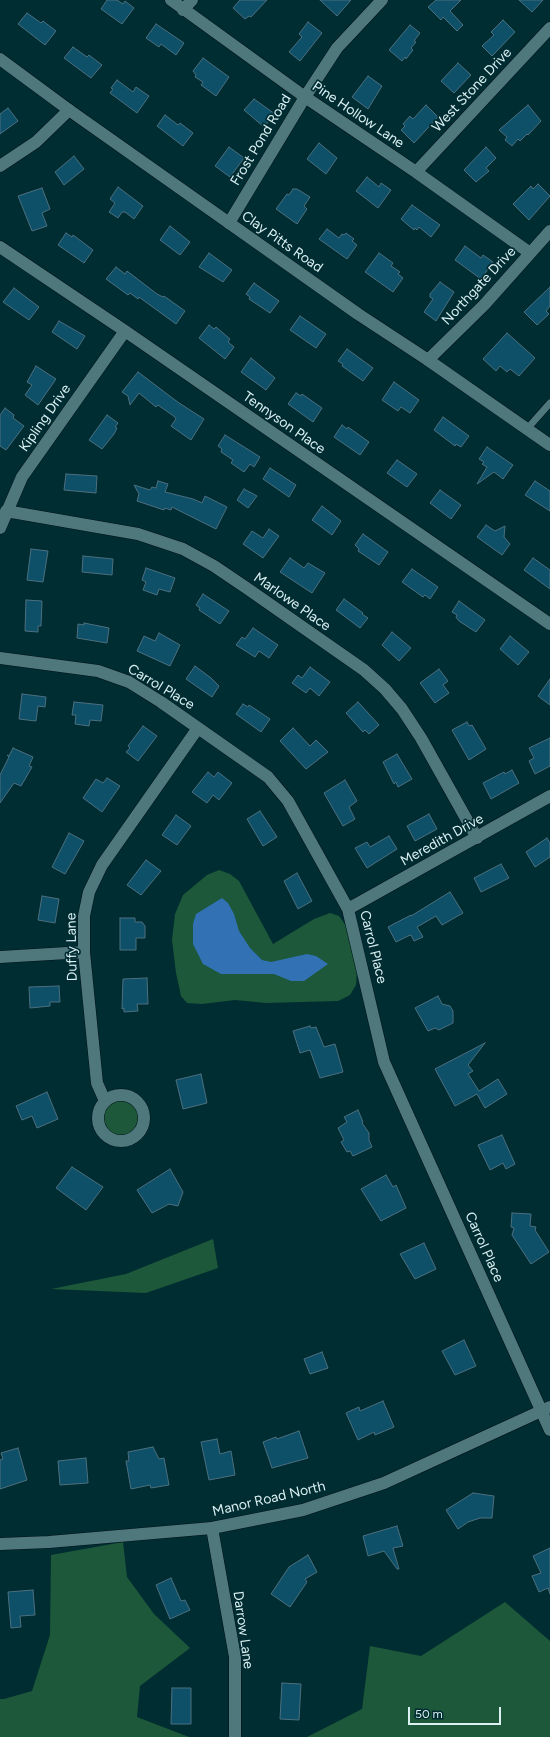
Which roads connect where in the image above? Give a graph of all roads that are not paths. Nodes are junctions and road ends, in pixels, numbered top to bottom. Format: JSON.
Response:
{"nodes":[{"id":1,"x":171,"y":0,"type":"edge"},
{"id":2,"x":192,"y":0,"type":"edge"},
{"id":3,"x":382,"y":0,"type":"edge"},
{"id":4,"x":183,"y":10,"type":"junction"},
{"id":5,"x":550,"y":28,"type":"edge"},
{"id":6,"x":0,"y":59,"type":"edge"},
{"id":7,"x":305,"y":97,"type":"junction"},
{"id":8,"x":69,"y":110,"type":"junction"},
{"id":9,"x":0,"y":166,"type":"edge"},
{"id":10,"x":416,"y":172,"type":"junction"},
{"id":11,"x":229,"y":223,"type":"junction"},
{"id":12,"x":550,"y":231,"type":"edge"},
{"id":13,"x":0,"y":248,"type":"edge"},
{"id":14,"x":530,"y":253,"type":"junction"},
{"id":15,"x":125,"y":331,"type":"junction"},
{"id":16,"x":428,"y":360,"type":"junction"},
{"id":17,"x":550,"y":403,"type":"edge"},
{"id":18,"x":528,"y":429,"type":"junction"},
{"id":19,"x":550,"y":445,"type":"edge"},
{"id":20,"x":6,"y":511,"type":"junction"},
{"id":21,"x":0,"y":528,"type":"edge"},
{"id":22,"x":550,"y":624,"type":"edge"},
{"id":23,"x":0,"y":658,"type":"edge"},
{"id":24,"x":198,"y":728,"type":"junction"},
{"id":25,"x":550,"y":796,"type":"edge"},
{"id":26,"x":476,"y":838,"type":"junction"},
{"id":27,"x":348,"y":909,"type":"junction"},
{"id":28,"x":84,"y":952,"type":"junction"},
{"id":29,"x":0,"y":957,"type":"edge"},
{"id":30,"x":105,"y":1101,"type":"dead end"},
{"id":31,"x":546,"y":1409,"type":"edge"},
{"id":32,"x":550,"y":1430,"type":"edge"},
{"id":33,"x":212,"y":1528,"type":"junction"},
{"id":34,"x":0,"y":1544,"type":"edge"},
{"id":35,"x":235,"y":1737,"type":"edge"}],
"edges":[{"from":1,"to":4,"type":"street","name":"Pine Hollow Lane"},
{"from":2,"to":4,"type":"street"},
{"from":3,"to":7,"type":"street","name":"Frost Pond Road"},
{"from":4,"to":7,"type":"street","name":"Pine Hollow Lane"},
{"from":5,"to":10,"type":"street","name":"West Stone Drive"},
{"from":6,"to":8,"type":"street","name":"Clay Pitts Road"},
{"from":7,"to":10,"type":"street","name":"Pine Hollow Lane"},
{"from":7,"to":11,"type":"street","name":"Frost Pond Road"},
{"from":8,"to":9,"type":"street"},
{"from":8,"to":11,"type":"street","name":"Clay Pitts Road"},
{"from":10,"to":14,"type":"street","name":"Pine Hollow Lane"},
{"from":11,"to":16,"type":"street","name":"Clay Pitts Road"},
{"from":12,"to":14,"type":"street","name":"Northgate Drive"},
{"from":13,"to":15,"type":"street","name":"Tennyson Place"},
{"from":14,"to":16,"type":"street","name":"Northgate Drive"},
{"from":15,"to":20,"type":"street","name":"Kipling Drive"},
{"from":15,"to":22,"type":"street","name":"Tennyson Place"},
{"from":16,"to":18,"type":"street","name":"Clay Pitts Road"},
{"from":17,"to":18,"type":"lane"},
{"from":18,"to":19,"type":"street","name":"Clay Pitts Road"},
{"from":20,"to":21,"type":"street","name":"Kipling Drive"},
{"from":20,"to":26,"type":"street","name":"Marlowe Place"},
{"from":23,"to":24,"type":"street","name":"Carrol Place"},
{"from":24,"to":27,"type":"street","name":"Carrol Place"},
{"from":24,"to":28,"type":"street","name":"Duffy Lane"},
{"from":25,"to":26,"type":"street","name":"Meredith Drive"},
{"from":26,"to":27,"type":"street","name":"Meredith Drive"},
{"from":27,"to":31,"type":"street","name":"Carrol Place"},
{"from":28,"to":29,"type":"street"},
{"from":28,"to":30,"type":"street","name":"Duffy Lane"},
{"from":31,"to":32,"type":"street","name":"Carrol Place"},
{"from":31,"to":33,"type":"street","name":"Manor Road North"},
{"from":33,"to":34,"type":"street","name":"Manor Road North"},
{"from":33,"to":35,"type":"street","name":"Darrow Lane"}]}
